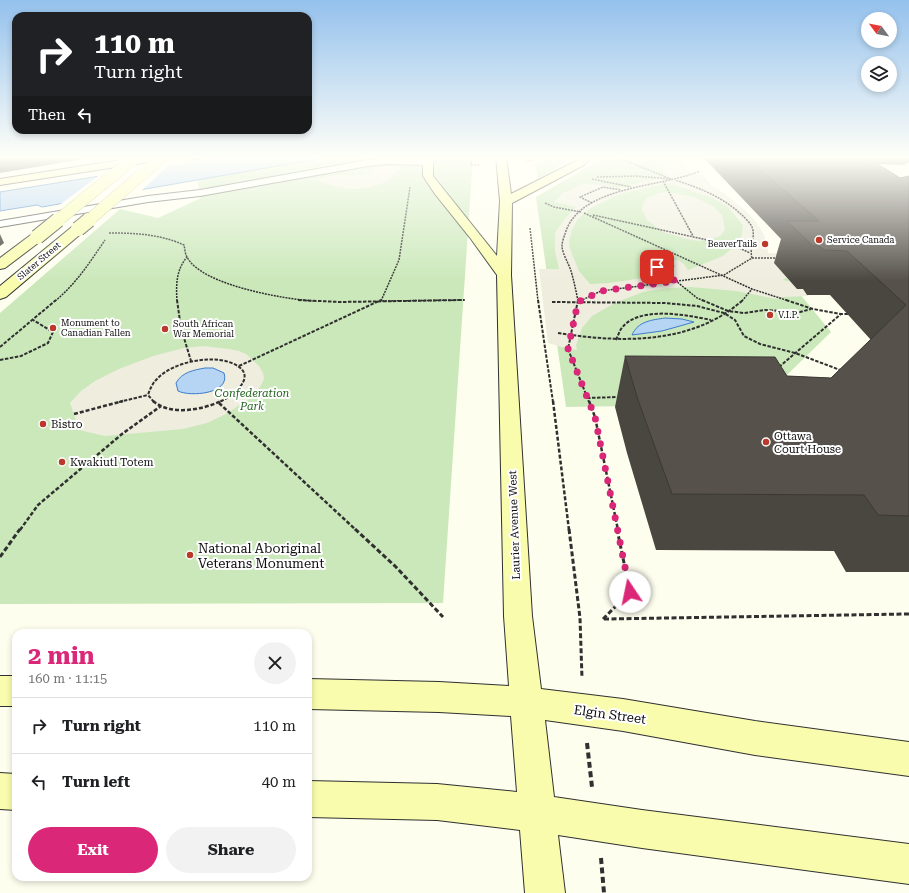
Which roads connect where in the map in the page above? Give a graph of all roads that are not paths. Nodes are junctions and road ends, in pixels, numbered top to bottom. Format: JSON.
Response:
{"nodes":[{"id":1,"x":85,"y":198,"type":"edge"},
{"id":2,"x":114,"y":198,"type":"edge"},
{"id":3,"x":159,"y":198,"type":"edge"},
{"id":4,"x":444,"y":198,"type":"edge"},
{"id":5,"x":511,"y":198,"type":"edge"},
{"id":6,"x":506,"y":200,"type":"joint"},
{"id":7,"x":3,"y":223,"type":"edge"},
{"id":8,"x":4,"y":235,"type":"dead end"},
{"id":9,"x":0,"y":265,"type":"edge"},
{"id":10,"x":504,"y":275,"type":"junction"},
{"id":11,"x":0,"y":294,"type":"edge"},
{"id":12,"x":0,"y":691,"type":"edge"},
{"id":13,"x":12,"y":691,"type":"edge"},
{"id":14,"x":312,"y":694,"type":"edge"},
{"id":15,"x":525,"y":702,"type":"junction"},
{"id":16,"x":909,"y":759,"type":"edge"},
{"id":17,"x":0,"y":791,"type":"edge"},
{"id":18,"x":12,"y":792,"type":"edge"},
{"id":19,"x":312,"y":799,"type":"edge"},
{"id":20,"x":538,"y":813,"type":"junction"},
{"id":21,"x":909,"y":864,"type":"edge"},
{"id":22,"x":545,"y":893,"type":"edge"}],
"edges":[{"from":1,"to":9,"type":"main road","bridge":true},
{"from":2,"to":11,"type":"main road","name":"Slater Street","bridge":true},
{"from":3,"to":7,"type":"lane"},
{"from":4,"to":10,"type":"main road"},
{"from":5,"to":6,"type":"main road"},
{"from":6,"to":10,"type":"main road","name":"Laurier Avenue West"},
{"from":7,"to":8,"type":"lane"},
{"from":10,"to":15,"type":"main road","name":"Laurier Avenue West"},
{"from":12,"to":13,"type":"main road"},
{"from":14,"to":15,"type":"main road","name":"Elgin Street"},
{"from":15,"to":16,"type":"main road","name":"Elgin Street"},
{"from":15,"to":20,"type":"main road","name":"Laurier Avenue West"},
{"from":17,"to":18,"type":"main road"},
{"from":19,"to":20,"type":"main road"},
{"from":20,"to":21,"type":"main road"},
{"from":20,"to":22,"type":"main road","name":"Laurier Avenue West"}]}
